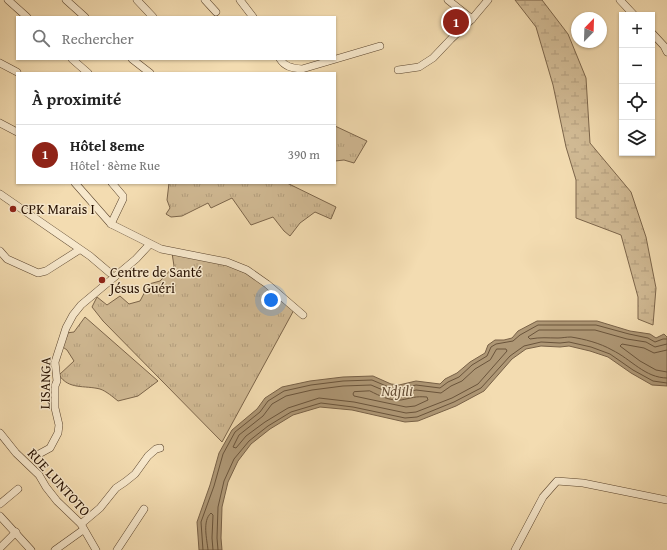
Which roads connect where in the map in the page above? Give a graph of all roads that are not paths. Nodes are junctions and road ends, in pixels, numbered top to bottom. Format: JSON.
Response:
{"nodes":[{"id":1,"x":8,"y":0,"type":"edge"},
{"id":2,"x":66,"y":0,"type":"edge"},
{"id":3,"x":137,"y":0,"type":"edge"},
{"id":4,"x":204,"y":0,"type":"edge"},
{"id":5,"x":240,"y":0,"type":"edge"},
{"id":6,"x":448,"y":0,"type":"edge"},
{"id":7,"x":488,"y":0,"type":"edge"},
{"id":8,"x":620,"y":0,"type":"edge"},
{"id":9,"x":216,"y":12,"type":"dead end"},
{"id":10,"x":631,"y":12,"type":"edge"},
{"id":11,"x":26,"y":16,"type":"edge"},
{"id":12,"x":84,"y":16,"type":"edge"},
{"id":13,"x":152,"y":16,"type":"edge"},
{"id":14,"x":252,"y":16,"type":"edge"},
{"id":15,"x":472,"y":19,"type":"junction"},
{"id":16,"x":655,"y":36,"type":"edge"},
{"id":17,"x":380,"y":46,"type":"dead end"},
{"id":18,"x":667,"y":52,"type":"edge"},
{"id":19,"x":336,"y":59,"type":"edge"},
{"id":20,"x":73,"y":60,"type":"edge"},
{"id":21,"x":133,"y":60,"type":"edge"},
{"id":22,"x":280,"y":60,"type":"edge"},
{"id":23,"x":333,"y":60,"type":"edge"},
{"id":24,"x":0,"y":63,"type":"edge"},
{"id":25,"x":398,"y":70,"type":"dead end"},
{"id":26,"x":17,"y":72,"type":"edge"},
{"id":27,"x":87,"y":72,"type":"edge"},
{"id":28,"x":149,"y":72,"type":"edge"},
{"id":29,"x":0,"y":123,"type":"edge"},
{"id":30,"x":16,"y":131,"type":"edge"},
{"id":31,"x":76,"y":184,"type":"edge"},
{"id":32,"x":113,"y":184,"type":"edge"},
{"id":33,"x":0,"y":194,"type":"edge"},
{"id":34,"x":110,"y":224,"type":"junction"},
{"id":35,"x":149,"y":245,"type":"junction"},
{"id":36,"x":79,"y":250,"type":"junction"},
{"id":37,"x":0,"y":252,"type":"edge"},
{"id":38,"x":110,"y":273,"type":"dead end"},
{"id":39,"x":303,"y":315,"type":"dead end"},
{"id":40,"x":0,"y":433,"type":"edge"},
{"id":41,"x":160,"y":448,"type":"dead end"},
{"id":42,"x":39,"y":454,"type":"dead end"},
{"id":43,"x":18,"y":489,"type":"dead end"},
{"id":44,"x":667,"y":500,"type":"edge"},
{"id":45,"x":0,"y":504,"type":"edge"},
{"id":46,"x":144,"y":509,"type":"dead end"},
{"id":47,"x":0,"y":516,"type":"edge"},
{"id":48,"x":82,"y":527,"type":"junction"},
{"id":49,"x":16,"y":532,"type":"junction"},
{"id":50,"x":0,"y":548,"type":"edge"},
{"id":51,"x":31,"y":550,"type":"edge"},
{"id":52,"x":55,"y":550,"type":"edge"},
{"id":53,"x":96,"y":550,"type":"edge"},
{"id":54,"x":118,"y":550,"type":"edge"},
{"id":55,"x":515,"y":550,"type":"edge"}],
"edges":[{"from":1,"to":11,"type":"street"},
{"from":2,"to":12,"type":"street"},
{"from":3,"to":13,"type":"street"},
{"from":4,"to":9,"type":"street"},
{"from":5,"to":14,"type":"street"},
{"from":6,"to":15,"type":"street"},
{"from":7,"to":15,"type":"street"},
{"from":8,"to":10,"type":"street"},
{"from":15,"to":25,"type":"street"},
{"from":16,"to":18,"type":"street"},
{"from":17,"to":19,"type":"street"},
{"from":20,"to":27,"type":"street"},
{"from":21,"to":28,"type":"street"},
{"from":22,"to":23,"type":"street"},
{"from":24,"to":26,"type":"street"},
{"from":29,"to":30,"type":"street"},
{"from":31,"to":34,"type":"street"},
{"from":32,"to":34,"type":"street"},
{"from":33,"to":36,"type":"street"},
{"from":34,"to":35,"type":"street"},
{"from":35,"to":39,"type":"street"},
{"from":35,"to":42,"type":"street","name":"LISANGA"},
{"from":36,"to":37,"type":"street"},
{"from":36,"to":38,"type":"street"},
{"from":40,"to":48,"type":"street","name":"RUE LUNTOTO"},
{"from":41,"to":48,"type":"street"},
{"from":43,"to":45,"type":"street"},
{"from":44,"to":55,"type":"street"},
{"from":46,"to":54,"type":"street"},
{"from":47,"to":49,"type":"street"},
{"from":48,"to":52,"type":"street"},
{"from":48,"to":53,"type":"street","name":"RUE LUNTOTO"},
{"from":49,"to":50,"type":"street"},
{"from":49,"to":51,"type":"street"}]}
